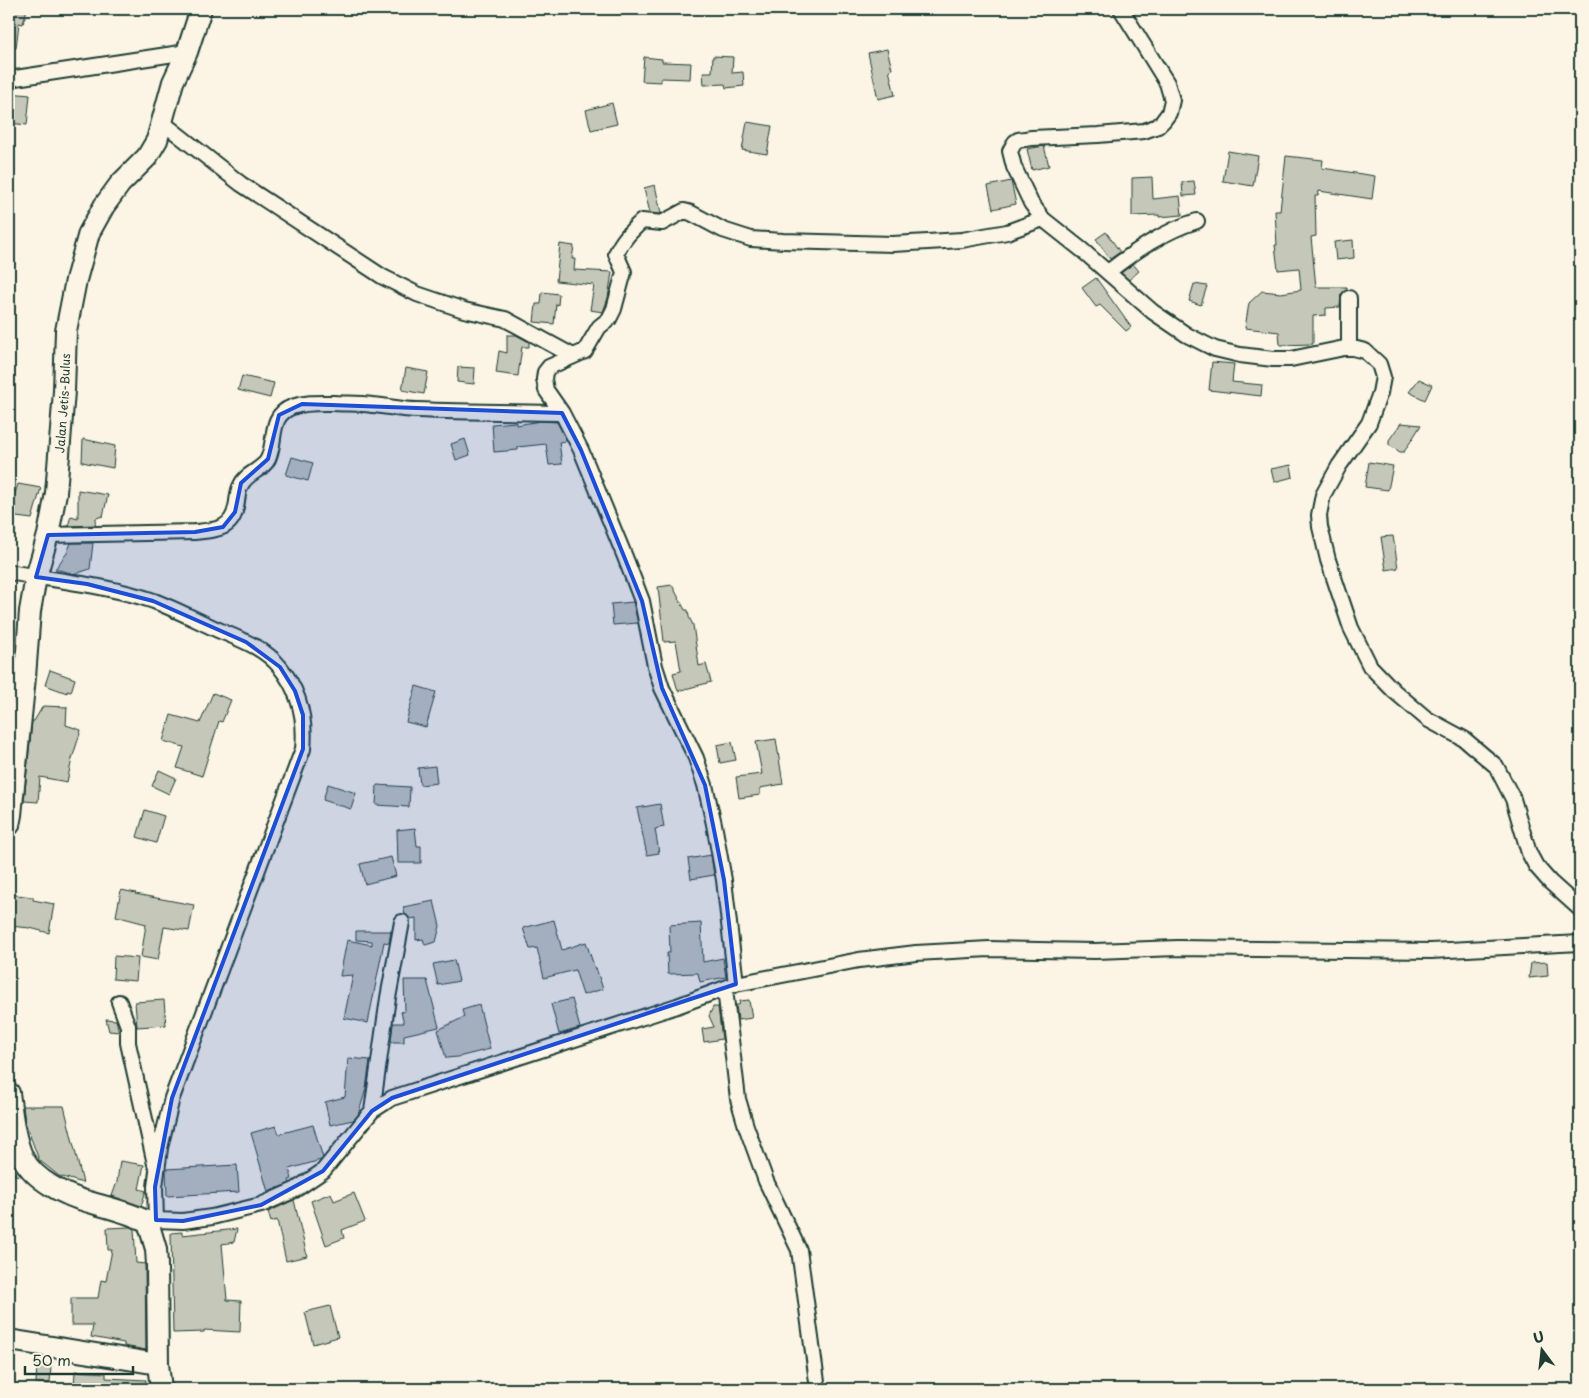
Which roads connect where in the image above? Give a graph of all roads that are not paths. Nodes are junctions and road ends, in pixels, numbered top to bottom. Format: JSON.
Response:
{"nodes":[{"id":1,"x":201,"y":9,"type":"edge"},
{"id":2,"x":1121,"y":9,"type":"edge"},
{"id":3,"x":187,"y":52,"type":"junction"},
{"id":4,"x":9,"y":79,"type":"edge"},
{"id":5,"x":162,"y":122,"type":"junction"},
{"id":6,"x":1043,"y":219,"type":"junction"},
{"id":7,"x":1197,"y":222,"type":"dead end"},
{"id":8,"x":1108,"y":272,"type":"junction"},
{"id":9,"x":1349,"y":298,"type":"dead end"},
{"id":10,"x":1348,"y":347,"type":"junction"},
{"id":11,"x":573,"y":356,"type":"junction"},
{"id":12,"x":562,"y":414,"type":"junction"},
{"id":13,"x":48,"y":535,"type":"junction"},
{"id":14,"x":9,"y":572,"type":"edge"},
{"id":15,"x":36,"y":577,"type":"junction"},
{"id":16,"x":9,"y":825,"type":"edge"},
{"id":17,"x":1580,"y":909,"type":"edge"},
{"id":18,"x":402,"y":922,"type":"dead end"},
{"id":19,"x":1580,"y":943,"type":"edge"},
{"id":20,"x":730,"y":986,"type":"junction"},
{"id":21,"x":119,"y":1002,"type":"dead end"},
{"id":22,"x":9,"y":1093,"type":"edge"},
{"id":23,"x":372,"y":1111,"type":"junction"},
{"id":24,"x":14,"y":1141,"type":"edge"},
{"id":25,"x":156,"y":1172,"type":"junction"},
{"id":26,"x":152,"y":1221,"type":"junction"},
{"id":27,"x":9,"y":1340,"type":"edge"},
{"id":28,"x":158,"y":1364,"type":"junction"},
{"id":29,"x":161,"y":1389,"type":"edge"},
{"id":30,"x":818,"y":1389,"type":"edge"}],
"edges":[{"from":1,"to":3,"type":"street","name":"Jalan Jetis-Bulus"},
{"from":2,"to":6,"type":"street"},
{"from":3,"to":4,"type":"street"},
{"from":3,"to":5,"type":"street","name":"Jalan Jetis-Bulus"},
{"from":5,"to":11,"type":"street"},
{"from":5,"to":13,"type":"street","name":"Jalan Jetis-Bulus"},
{"from":6,"to":8,"type":"street"},
{"from":6,"to":11,"type":"street"},
{"from":7,"to":8,"type":"street"},
{"from":8,"to":10,"type":"street"},
{"from":9,"to":10,"type":"street"},
{"from":10,"to":17,"type":"street"},
{"from":11,"to":12,"type":"street"},
{"from":12,"to":13,"type":"street"},
{"from":12,"to":20,"type":"street"},
{"from":13,"to":15,"type":"street","name":"Jalan Jetis-Bulus"},
{"from":14,"to":15,"type":"street"},
{"from":15,"to":16,"type":"street","name":"Jalan Jetis-Bulus"},
{"from":15,"to":25,"type":"street"},
{"from":18,"to":23,"type":"street"},
{"from":19,"to":20,"type":"street"},
{"from":20,"to":23,"type":"street"},
{"from":20,"to":30,"type":"street"},
{"from":21,"to":25,"type":"street"},
{"from":22,"to":24,"type":"street"},
{"from":23,"to":26,"type":"street"},
{"from":24,"to":26,"type":"street"},
{"from":25,"to":26,"type":"street"},
{"from":26,"to":28,"type":"street"},
{"from":27,"to":28,"type":"street"},
{"from":28,"to":29,"type":"street"}]}
